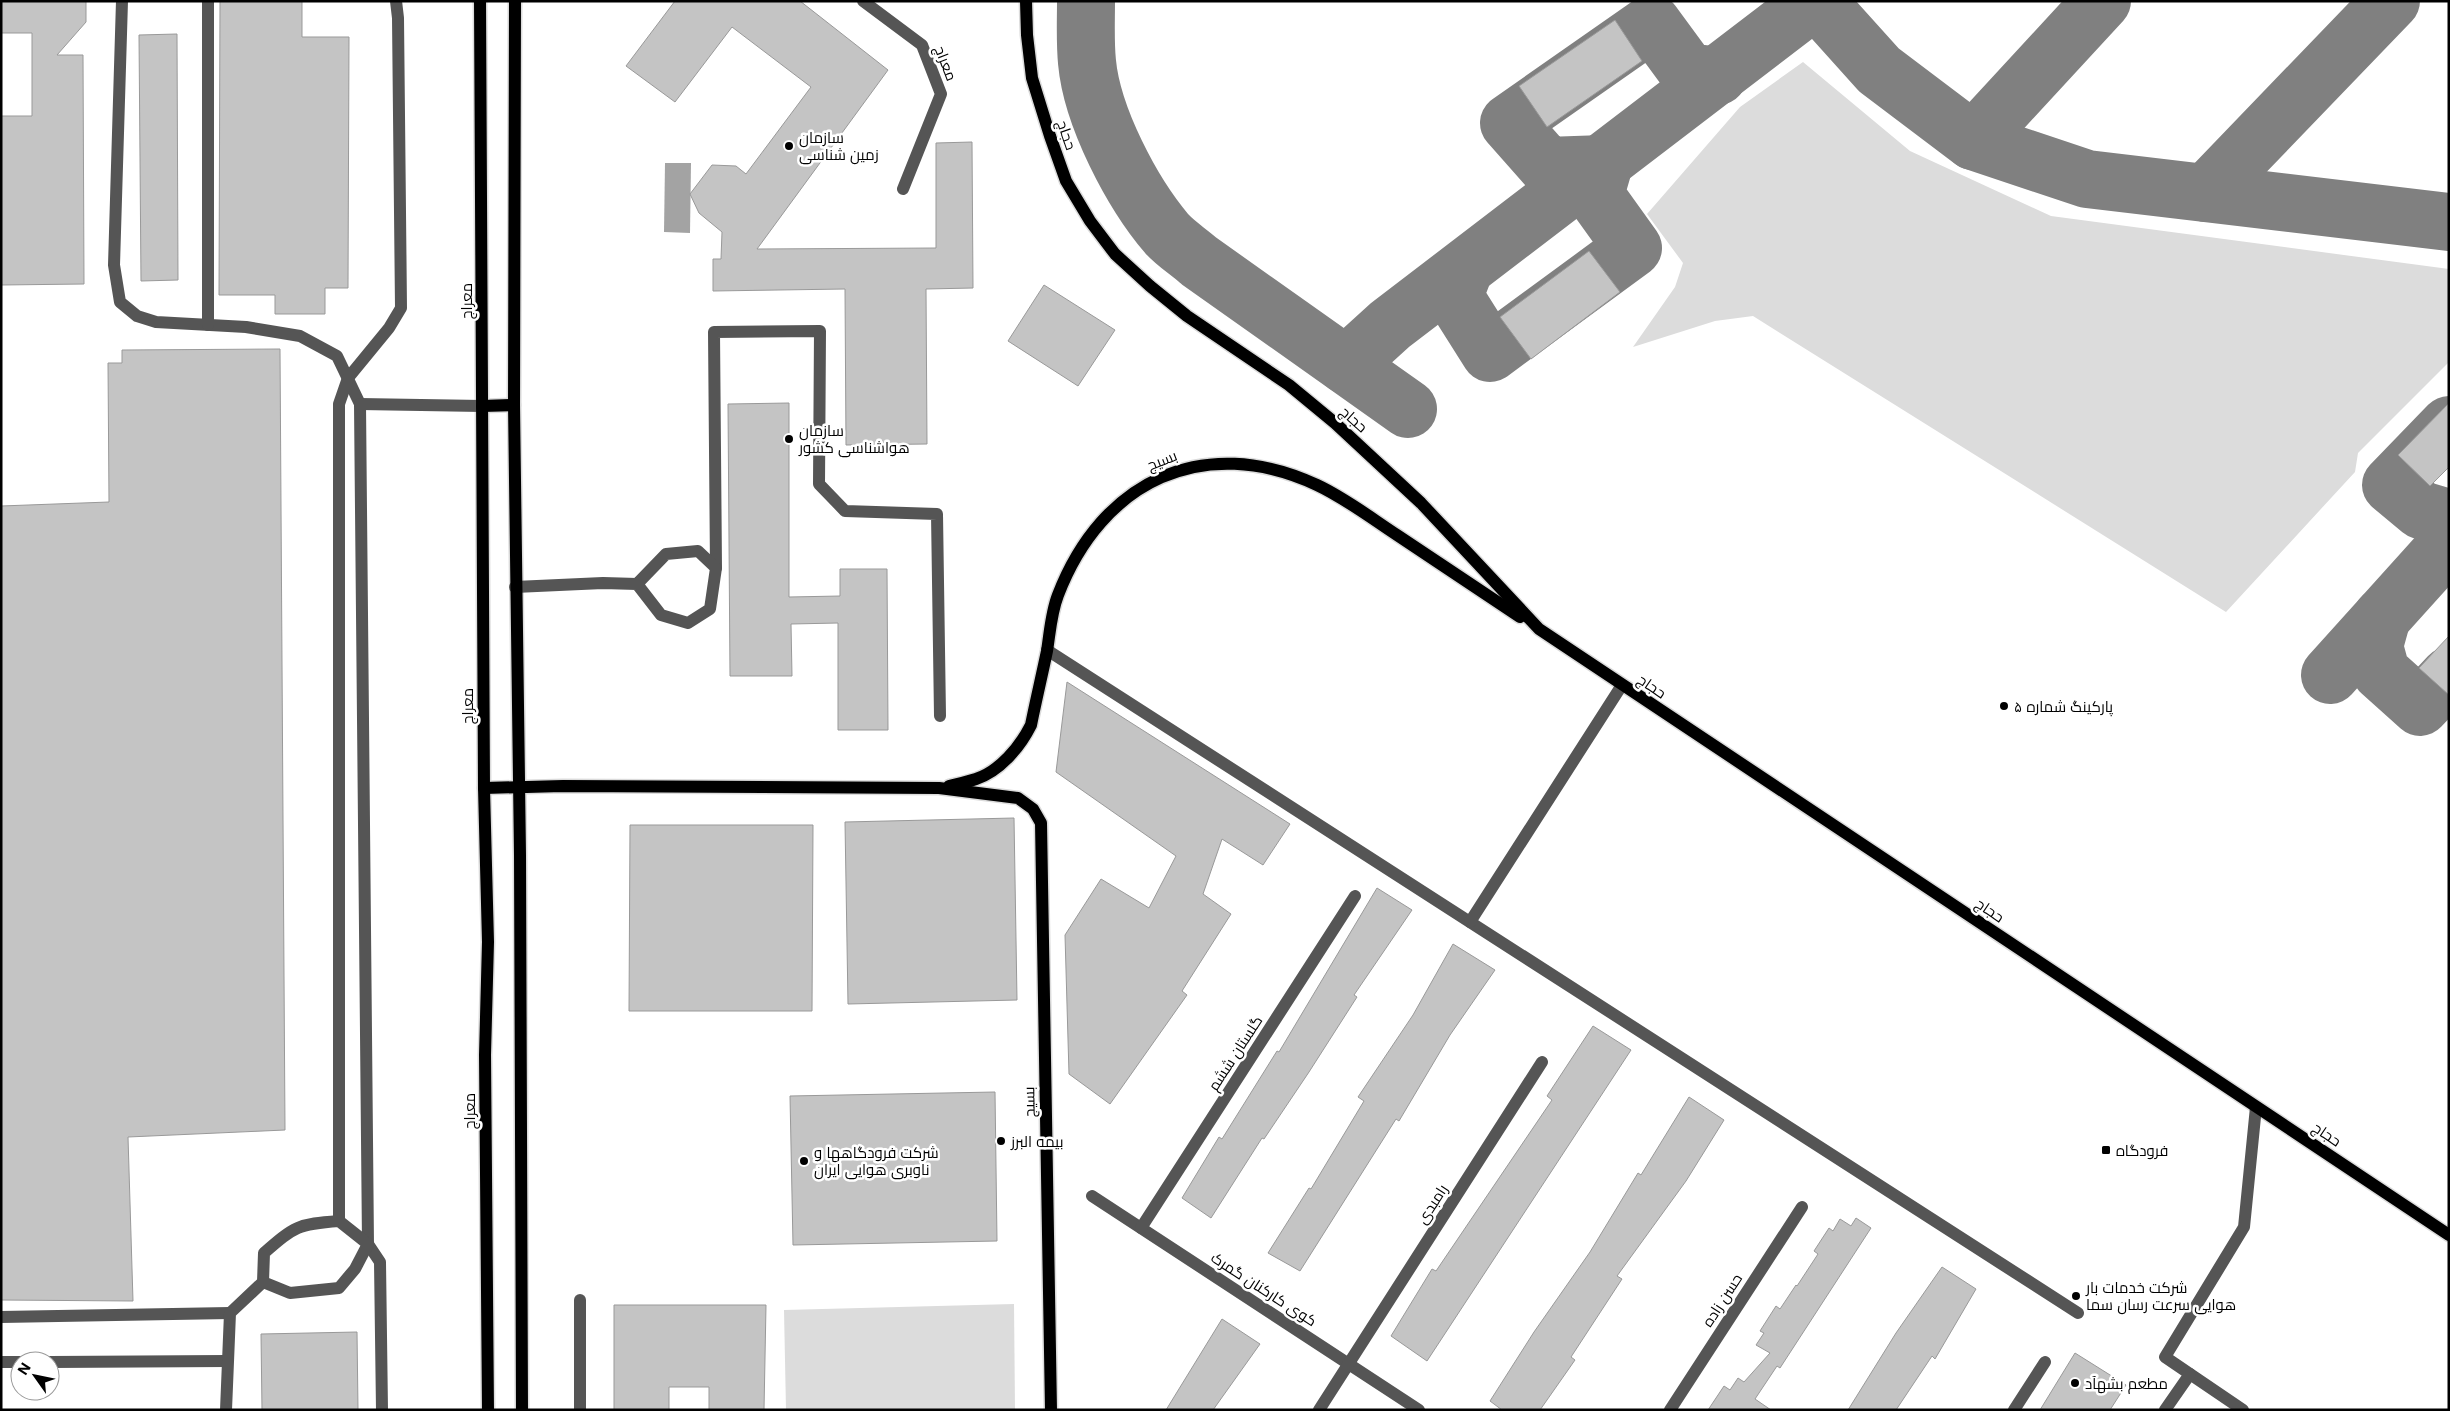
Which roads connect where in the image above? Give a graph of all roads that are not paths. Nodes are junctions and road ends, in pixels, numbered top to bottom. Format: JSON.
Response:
{"nodes":[{"id":1,"x":122,"y":1,"type":"edge"},
{"id":2,"x":208,"y":1,"type":"edge"},
{"id":3,"x":396,"y":1,"type":"edge"},
{"id":4,"x":480,"y":1,"type":"edge"},
{"id":5,"x":515,"y":1,"type":"edge"},
{"id":6,"x":863,"y":1,"type":"edge"},
{"id":7,"x":1026,"y":1,"type":"edge"},
{"id":8,"x":903,"y":189,"type":"dead end"},
{"id":9,"x":208,"y":325,"type":"junction"},
{"id":10,"x":348,"y":378,"type":"junction"},
{"id":11,"x":360,"y":404,"type":"junction"},
{"id":12,"x":514,"y":405,"type":"junction"},
{"id":13,"x":482,"y":406,"type":"junction"},
{"id":14,"x":716,"y":568,"type":"junction"},
{"id":15,"x":637,"y":584,"type":"junction"},
{"id":16,"x":515,"y":587,"type":"junction"},
{"id":17,"x":1539,"y":629,"type":"junction"},
{"id":18,"x":1047,"y":650,"type":"junction"},
{"id":19,"x":1622,"y":685,"type":"junction"},
{"id":20,"x":940,"y":716,"type":"dead end"},
{"id":21,"x":518,"y":787,"type":"junction"},
{"id":22,"x":484,"y":788,"type":"junction"},
{"id":23,"x":939,"y":788,"type":"junction"},
{"id":24,"x":1355,"y":896,"type":"dead end"},
{"id":25,"x":1470,"y":922,"type":"junction"},
{"id":26,"x":1542,"y":1062,"type":"dead end"},
{"id":27,"x":2256,"y":1107,"type":"junction"},
{"id":28,"x":1092,"y":1196,"type":"dead end"},
{"id":29,"x":1802,"y":1207,"type":"dead end"},
{"id":30,"x":339,"y":1221,"type":"junction"},
{"id":31,"x":1141,"y":1228,"type":"junction"},
{"id":32,"x":2449,"y":1236,"type":"edge"},
{"id":33,"x":368,"y":1244,"type":"junction"},
{"id":34,"x":263,"y":1282,"type":"junction"},
{"id":35,"x":580,"y":1300,"type":"dead end"},
{"id":36,"x":230,"y":1313,"type":"junction"},
{"id":37,"x":2078,"y":1313,"type":"dead end"},
{"id":38,"x":1,"y":1317,"type":"edge"},
{"id":39,"x":227,"y":1361,"type":"junction"},
{"id":40,"x":60,"y":1362,"type":"edge"},
{"id":41,"x":2045,"y":1362,"type":"dead end"},
{"id":42,"x":1349,"y":1364,"type":"junction"},
{"id":43,"x":2190,"y":1374,"type":"junction"},
{"id":44,"x":226,"y":1410,"type":"edge"},
{"id":45,"x":382,"y":1410,"type":"edge"},
{"id":46,"x":488,"y":1410,"type":"edge"},
{"id":47,"x":522,"y":1410,"type":"edge"},
{"id":48,"x":580,"y":1410,"type":"edge"},
{"id":49,"x":1051,"y":1410,"type":"edge"},
{"id":50,"x":1319,"y":1410,"type":"edge"},
{"id":51,"x":1419,"y":1410,"type":"edge"},
{"id":52,"x":1670,"y":1410,"type":"edge"},
{"id":53,"x":2014,"y":1410,"type":"edge"},
{"id":54,"x":2165,"y":1410,"type":"edge"},
{"id":55,"x":2243,"y":1410,"type":"edge"}],
"edges":[{"from":1,"to":9,"type":"street"},
{"from":2,"to":9,"type":"street"},
{"from":3,"to":10,"type":"street"},
{"from":4,"to":13,"type":"main road","name":"معراج"},
{"from":5,"to":12,"type":"main road"},
{"from":6,"to":8,"type":"street","name":"معراج"},
{"from":7,"to":17,"type":"main road","name":"حجاج"},
{"from":9,"to":10,"type":"street"},
{"from":10,"to":11,"type":"street"},
{"from":10,"to":30,"type":"street"},
{"from":11,"to":13,"type":"street"},
{"from":11,"to":33,"type":"street"},
{"from":12,"to":13,"type":"main road"},
{"from":12,"to":16,"type":"main road"},
{"from":13,"to":22,"type":"main road","name":"معراج"},
{"from":14,"to":15,"type":"street"},
{"from":14,"to":15,"type":"street"},
{"from":14,"to":20,"type":"street"},
{"from":15,"to":16,"type":"street"},
{"from":16,"to":21,"type":"main road"},
{"from":17,"to":18,"type":"main road","name":"بسیج"},
{"from":17,"to":19,"type":"main road","name":"حجاج"},
{"from":18,"to":23,"type":"main road","name":"بسیج"},
{"from":18,"to":25,"type":"street"},
{"from":19,"to":25,"type":"street"},
{"from":19,"to":27,"type":"main road","name":"حجاج"},
{"from":21,"to":22,"type":"main road"},
{"from":21,"to":23,"type":"main road"},
{"from":21,"to":47,"type":"main road"},
{"from":22,"to":46,"type":"main road","name":"معراج"},
{"from":23,"to":49,"type":"main road","name":"بسیج"},
{"from":24,"to":31,"type":"street","name":"گلستان ششم"},
{"from":25,"to":37,"type":"street"},
{"from":26,"to":42,"type":"street","name":"رامبدی"},
{"from":27,"to":32,"type":"main road","name":"حجاج"},
{"from":27,"to":43,"type":"street"},
{"from":28,"to":31,"type":"street","name":"کوی کارکنان گمرک"},
{"from":29,"to":52,"type":"street","name":"حسن زاده"},
{"from":30,"to":33,"type":"street"},
{"from":30,"to":34,"type":"street"},
{"from":31,"to":42,"type":"street","name":"کوی کارکنان گمرک"},
{"from":33,"to":34,"type":"street"},
{"from":33,"to":45,"type":"street"},
{"from":34,"to":36,"type":"street"},
{"from":35,"to":48,"type":"street"},
{"from":36,"to":38,"type":"street"},
{"from":36,"to":39,"type":"street"},
{"from":39,"to":40,"type":"street"},
{"from":39,"to":44,"type":"street"},
{"from":41,"to":53,"type":"street"},
{"from":42,"to":50,"type":"street","name":"رامبدی"},
{"from":42,"to":51,"type":"street","name":"کوی کارکنان گمرک"},
{"from":43,"to":54,"type":"street"},
{"from":43,"to":55,"type":"street"}]}
